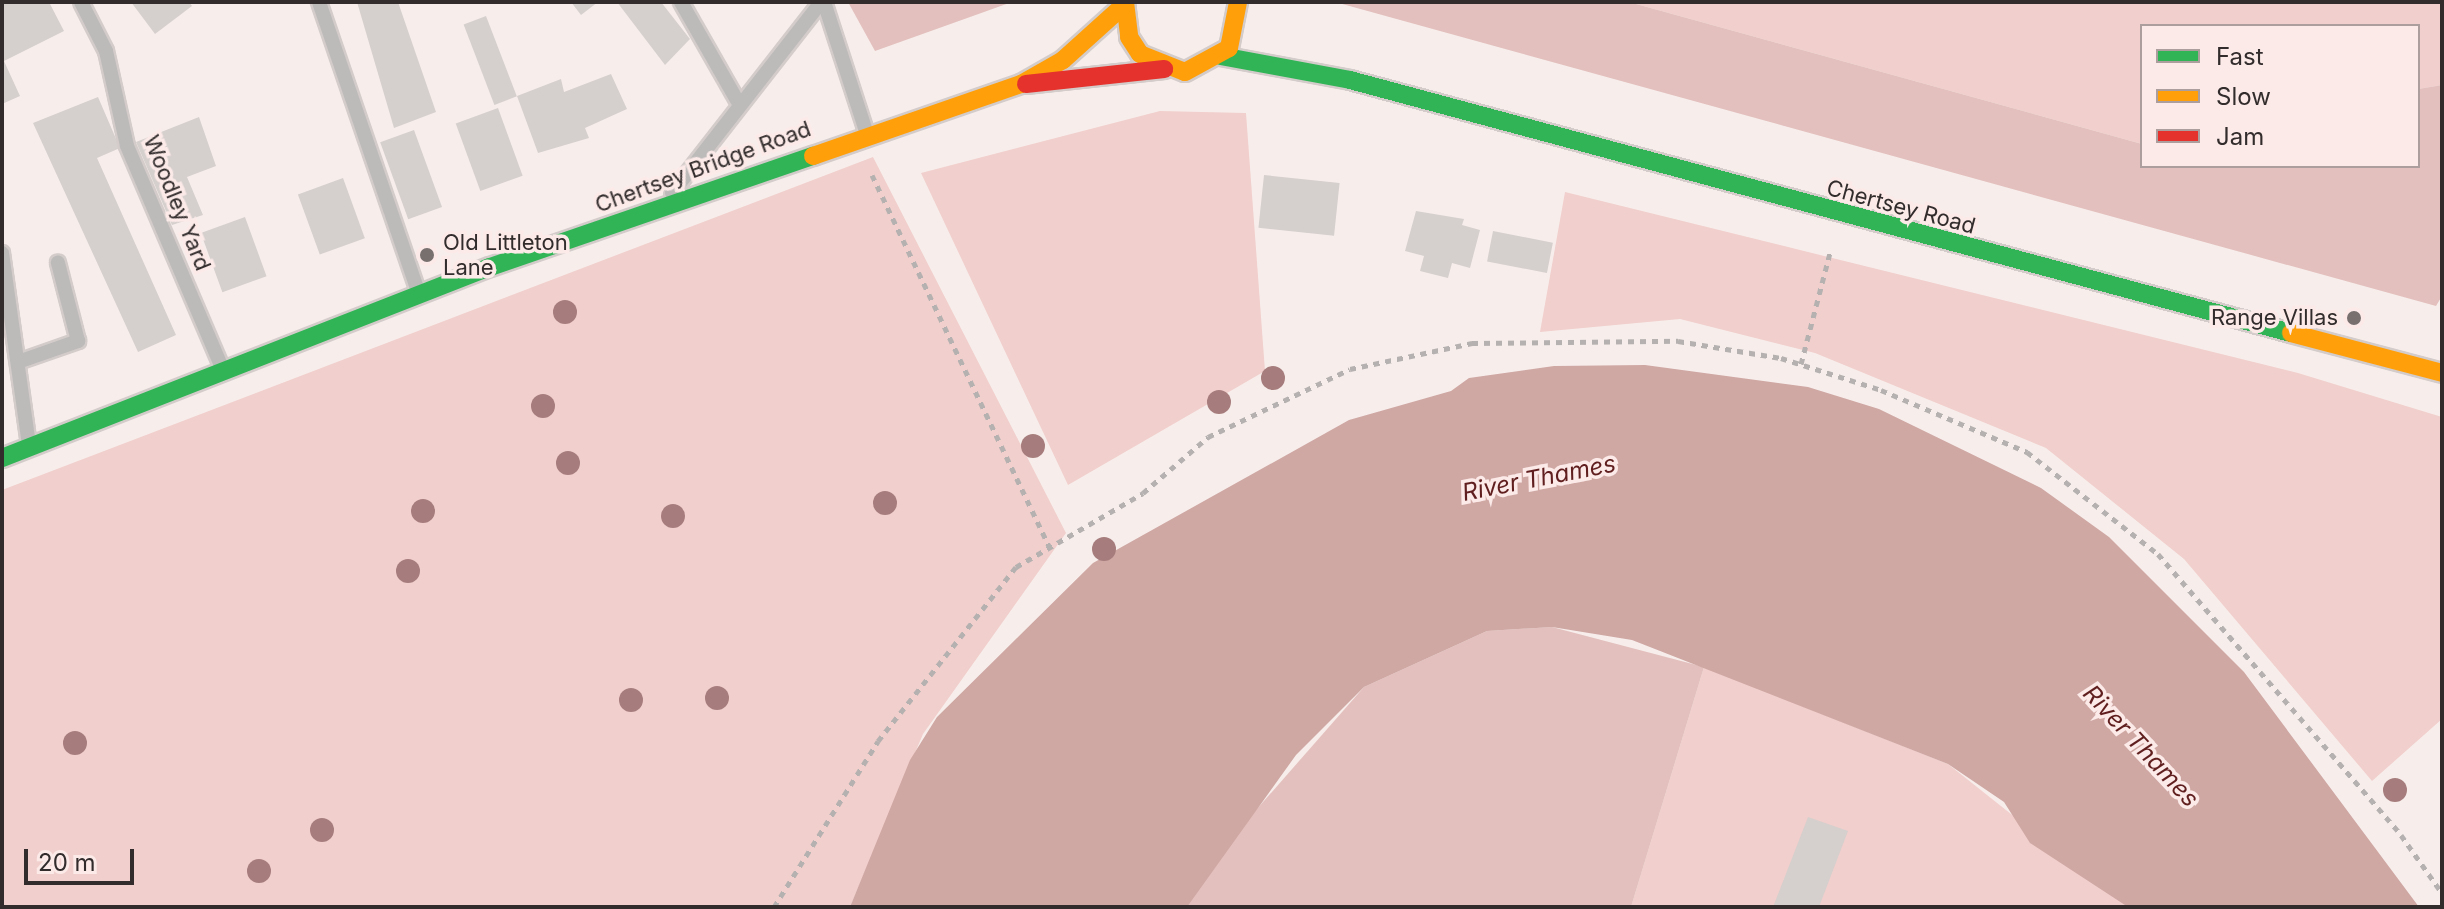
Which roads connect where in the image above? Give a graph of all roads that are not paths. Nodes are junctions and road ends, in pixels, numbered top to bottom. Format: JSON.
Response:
{"nodes":[{"id":1,"x":81,"y":2,"type":"edge"},
{"id":2,"x":319,"y":2,"type":"edge"},
{"id":3,"x":681,"y":2,"type":"edge"},
{"id":4,"x":822,"y":2,"type":"edge"},
{"id":5,"x":1124,"y":4,"type":"edge"},
{"id":6,"x":1243,"y":12,"type":"edge"},
{"id":7,"x":1286,"y":49,"type":"dead end"},
{"id":8,"x":1221,"y":56,"type":"junction"},
{"id":9,"x":1164,"y":69,"type":"junction"},
{"id":10,"x":1350,"y":80,"type":"junction"},
{"id":11,"x":1021,"y":84,"type":"junction"},
{"id":12,"x":737,"y":100,"type":"junction"},
{"id":13,"x":867,"y":134,"type":"junction"},
{"id":14,"x":663,"y":207,"type":"junction"},
{"id":15,"x":2,"y":253,"type":"edge"},
{"id":16,"x":58,"y":263,"type":"dead end"},
{"id":17,"x":421,"y":299,"type":"junction"},
{"id":18,"x":18,"y":362,"type":"junction"},
{"id":19,"x":2442,"y":373,"type":"edge"},
{"id":20,"x":225,"y":374,"type":"junction"},
{"id":21,"x":30,"y":449,"type":"junction"},
{"id":22,"x":2,"y":458,"type":"edge"}],
"edges":[{"from":1,"to":20,"type":"lane","name":"Woodley Yard"},
{"from":2,"to":17,"type":"lane"},
{"from":3,"to":12,"type":"lane"},
{"from":4,"to":12,"type":"lane"},
{"from":4,"to":13,"type":"lane"},
{"from":5,"to":9,"type":"main road"},
{"from":5,"to":11,"type":"main road","name":"Chertsey Bridge Road"},
{"from":6,"to":8,"type":"main road"},
{"from":7,"to":10,"type":"main road","name":"Chertsey Road"},
{"from":8,"to":9,"type":"main road","name":"Chertsey Bridge Road"},
{"from":8,"to":10,"type":"main road","name":"Chertsey Road"},
{"from":9,"to":11,"type":"main road","name":"Chertsey Bridge Road"},
{"from":10,"to":19,"type":"main road","name":"Chertsey Road"},
{"from":11,"to":13,"type":"main road","name":"Chertsey Bridge Road"},
{"from":12,"to":14,"type":"lane"},
{"from":13,"to":14,"type":"main road","name":"Chertsey Bridge Road"},
{"from":14,"to":17,"type":"main road","name":"Chertsey Bridge Road"},
{"from":15,"to":18,"type":"lane"},
{"from":16,"to":18,"type":"lane"},
{"from":17,"to":20,"type":"main road","name":"Chertsey Bridge Road"},
{"from":18,"to":21,"type":"lane"},
{"from":20,"to":21,"type":"main road","name":"Chertsey Bridge Road"},
{"from":21,"to":22,"type":"main road","name":"Chertsey Bridge Road"}]}
